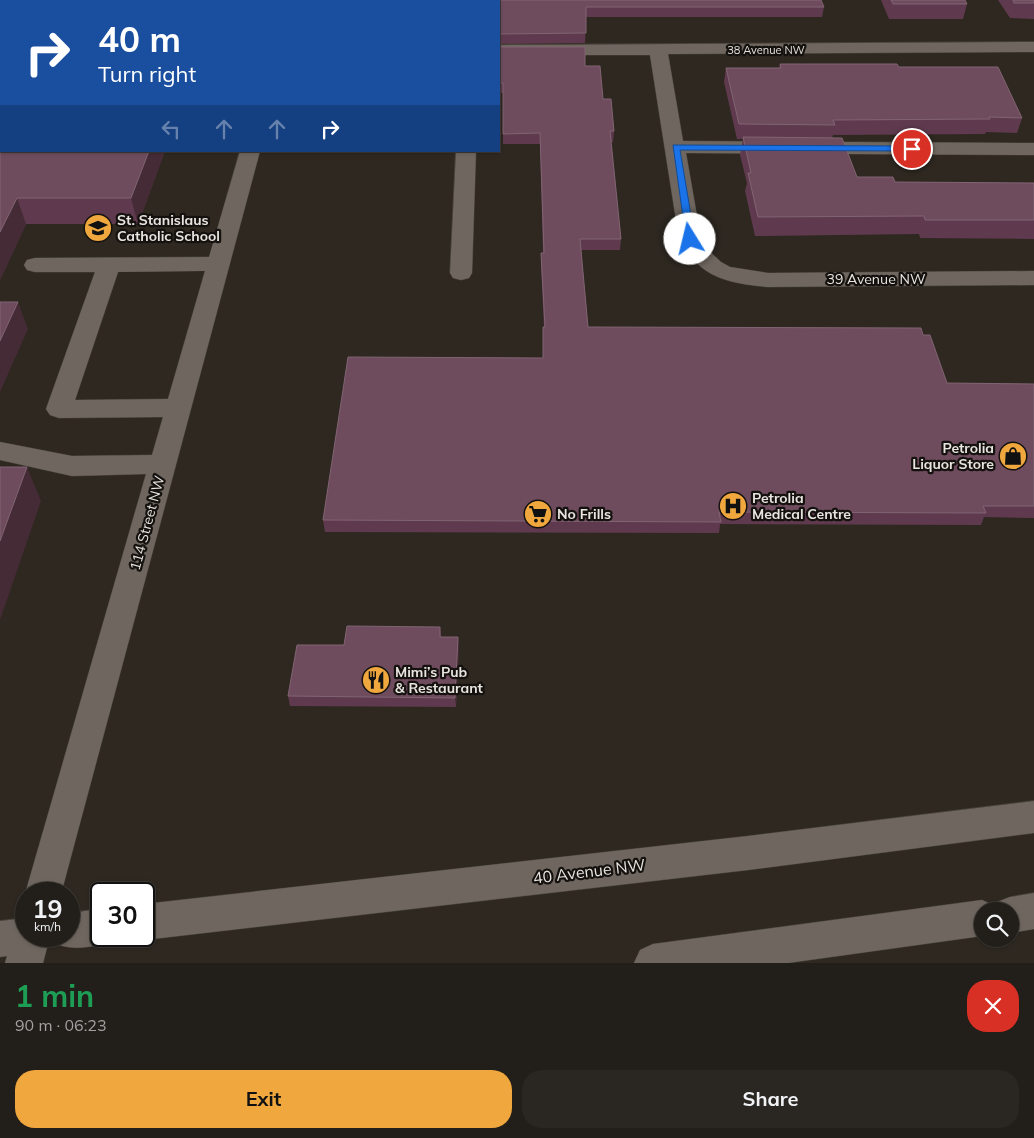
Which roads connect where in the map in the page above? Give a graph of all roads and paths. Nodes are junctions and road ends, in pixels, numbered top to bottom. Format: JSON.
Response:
{"nodes":[{"id":1,"x":1034,"y":48,"type":"edge"},
{"id":2,"x":500,"y":50,"type":"edge"},
{"id":3,"x":658,"y":50,"type":"junction"},
{"id":4,"x":676,"y":147,"type":"junction"},
{"id":5,"x":1034,"y":149,"type":"edge"},
{"id":6,"x":250,"y":152,"type":"edge"},
{"id":7,"x":466,"y":152,"type":"edge"},
{"id":8,"x":219,"y":264,"type":"junction"},
{"id":9,"x":35,"y":265,"type":"dead end"},
{"id":10,"x":109,"y":265,"type":"junction"},
{"id":11,"x":461,"y":274,"type":"dead end"},
{"id":12,"x":1034,"y":278,"type":"edge"},
{"id":13,"x":178,"y":408,"type":"junction"},
{"id":14,"x":0,"y":451,"type":"edge"},
{"id":15,"x":163,"y":464,"type":"junction"},
{"id":16,"x":1034,"y":817,"type":"edge"},
{"id":17,"x":46,"y":882,"type":"edge"},
{"id":18,"x":1034,"y":911,"type":"edge"},
{"id":19,"x":1019,"y":914,"type":"edge"},
{"id":20,"x":974,"y":919,"type":"edge"},
{"id":21,"x":155,"y":921,"type":"edge"},
{"id":22,"x":15,"y":937,"type":"edge"},
{"id":23,"x":0,"y":939,"type":"edge"},
{"id":24,"x":28,"y":947,"type":"edge"},
{"id":25,"x":24,"y":963,"type":"edge"},
{"id":26,"x":653,"y":963,"type":"edge"}],
"edges":[{"from":1,"to":3,"type":"street","name":"38 Avenue NW"},
{"from":2,"to":3,"type":"street","name":"38 Avenue NW"},
{"from":3,"to":4,"type":"street"},
{"from":4,"to":5,"type":"street"},
{"from":4,"to":12,"type":"street","name":"39 Avenue NW"},
{"from":6,"to":8,"type":"street","name":"114 Street NW"},
{"from":7,"to":11,"type":"street"},
{"from":8,"to":10,"type":"street"},
{"from":8,"to":13,"type":"street","name":"114 Street NW"},
{"from":9,"to":10,"type":"street"},
{"from":10,"to":13,"type":"street"},
{"from":13,"to":15,"type":"street","name":"114 Street NW"},
{"from":14,"to":15,"type":"street"},
{"from":15,"to":17,"type":"street","name":"114 Street NW"},
{"from":16,"to":21,"type":"street","name":"40 Avenue NW"},
{"from":18,"to":19,"type":"street"},
{"from":20,"to":26,"type":"street"},
{"from":22,"to":23,"type":"street"},
{"from":24,"to":25,"type":"street"}]}
